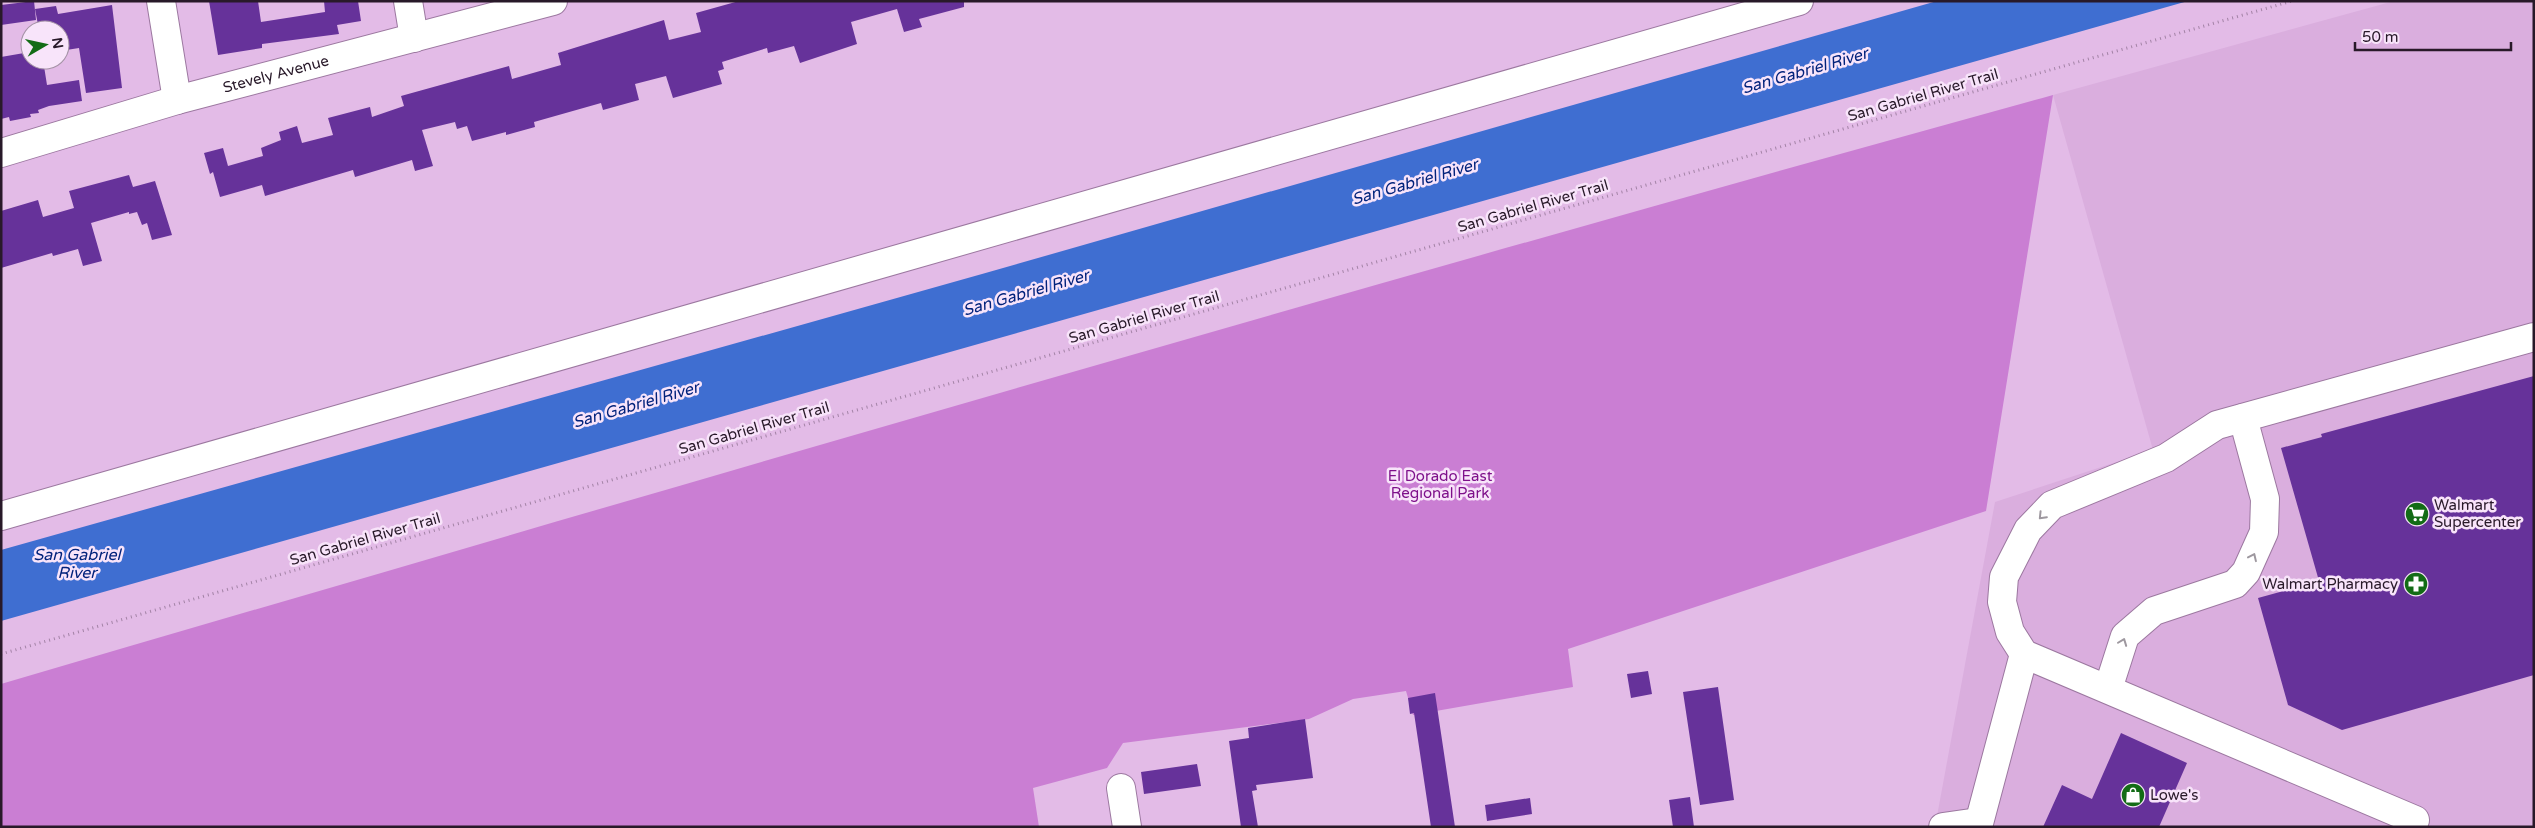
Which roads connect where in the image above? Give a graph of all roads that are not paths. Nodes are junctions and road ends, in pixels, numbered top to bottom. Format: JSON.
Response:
{"nodes":[{"id":1,"x":161,"y":1,"type":"edge"},
{"id":2,"x":408,"y":1,"type":"edge"},
{"id":3,"x":553,"y":1,"type":"edge"},
{"id":4,"x":1799,"y":1,"type":"edge"},
{"id":5,"x":414,"y":38,"type":"junction"},
{"id":6,"x":177,"y":100,"type":"junction"},
{"id":7,"x":1,"y":153,"type":"edge"},
{"id":8,"x":2534,"y":337,"type":"edge"},
{"id":9,"x":2243,"y":418,"type":"junction"},
{"id":10,"x":1,"y":516,"type":"edge"},
{"id":11,"x":2024,"y":654,"type":"junction"},
{"id":12,"x":2108,"y":689,"type":"junction"},
{"id":13,"x":1121,"y":788,"type":"dead end"},
{"id":14,"x":2414,"y":820,"type":"dead end"},
{"id":15,"x":1978,"y":824,"type":"edge"},
{"id":16,"x":1127,"y":827,"type":"edge"},
{"id":17,"x":1943,"y":827,"type":"edge"}],
"edges":[{"from":1,"to":6,"type":"street"},
{"from":2,"to":5,"type":"street"},
{"from":3,"to":5,"type":"street","name":"Stevely Avenue"},
{"from":4,"to":10,"type":"street"},
{"from":5,"to":6,"type":"street","name":"Stevely Avenue"},
{"from":6,"to":7,"type":"street","name":"Stevely Avenue"},
{"from":8,"to":9,"type":"street"},
{"from":9,"to":11,"type":"street","one_way":true},
{"from":12,"to":9,"type":"street","one_way":true},
{"from":11,"to":12,"type":"street"},
{"from":11,"to":15,"type":"street"},
{"from":12,"to":14,"type":"street"},
{"from":13,"to":16,"type":"street"},
{"from":15,"to":17,"type":"street"}]}
